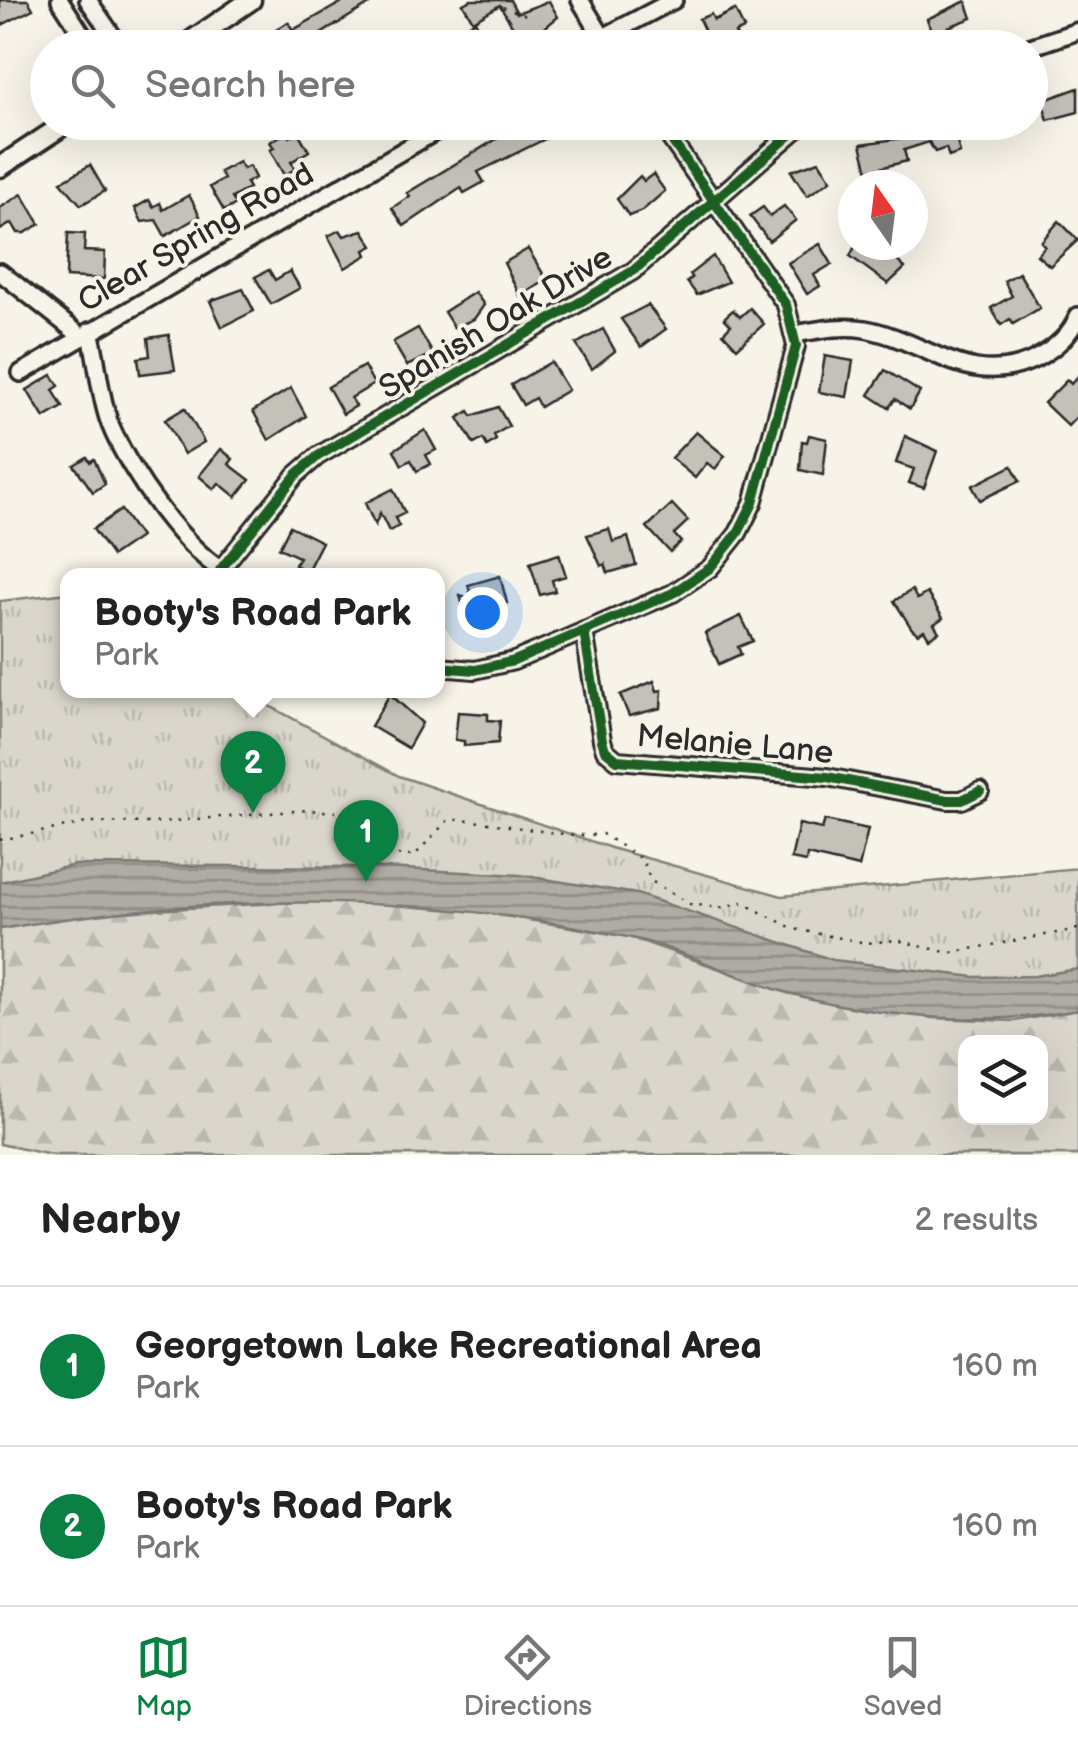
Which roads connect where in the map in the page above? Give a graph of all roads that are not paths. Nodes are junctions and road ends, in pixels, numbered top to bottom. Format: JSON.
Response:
{"nodes":[{"id":1,"x":60,"y":0,"type":"edge"},
{"id":2,"x":88,"y":0,"type":"edge"},
{"id":3,"x":251,"y":0,"type":"edge"},
{"id":4,"x":580,"y":0,"type":"edge"},
{"id":5,"x":674,"y":0,"type":"edge"},
{"id":6,"x":79,"y":30,"type":"edge"},
{"id":7,"x":109,"y":30,"type":"edge"},
{"id":8,"x":207,"y":30,"type":"edge"},
{"id":9,"x":599,"y":30,"type":"edge"},
{"id":10,"x":625,"y":30,"type":"edge"},
{"id":11,"x":1078,"y":31,"type":"edge"},
{"id":12,"x":1048,"y":41,"type":"edge"},
{"id":13,"x":41,"y":140,"type":"edge"},
{"id":14,"x":421,"y":140,"type":"edge"},
{"id":15,"x":672,"y":140,"type":"edge"},
{"id":16,"x":784,"y":140,"type":"edge"},
{"id":17,"x":0,"y":167,"type":"edge"},
{"id":18,"x":714,"y":201,"type":"junction"},
{"id":19,"x":0,"y":272,"type":"edge"},
{"id":20,"x":1078,"y":316,"type":"edge"},
{"id":21,"x":86,"y":334,"type":"junction"},
{"id":22,"x":795,"y":334,"type":"junction"},
{"id":23,"x":20,"y":373,"type":"dead end"},
{"id":24,"x":220,"y":568,"type":"edge"},
{"id":25,"x":230,"y":568,"type":"edge"},
{"id":26,"x":584,"y":631,"type":"junction"},
{"id":27,"x":445,"y":668,"type":"edge"},
{"id":28,"x":980,"y":791,"type":"dead end"}],
"edges":[{"from":1,"to":6,"type":"street"},
{"from":2,"to":7,"type":"street"},
{"from":3,"to":8,"type":"street"},
{"from":4,"to":9,"type":"street"},
{"from":5,"to":10,"type":"street"},
{"from":11,"to":12,"type":"street"},
{"from":13,"to":17,"type":"street"},
{"from":14,"to":21,"type":"street","name":"Clear Spring Road"},
{"from":15,"to":18,"type":"street"},
{"from":16,"to":18,"type":"street","name":"Spanish Oak Drive"},
{"from":18,"to":22,"type":"street"},
{"from":18,"to":25,"type":"street","name":"Spanish Oak Drive"},
{"from":19,"to":21,"type":"street"},
{"from":20,"to":22,"type":"street"},
{"from":21,"to":23,"type":"street","name":"Clear Spring Road"},
{"from":21,"to":24,"type":"street"},
{"from":22,"to":26,"type":"street"},
{"from":26,"to":27,"type":"street"},
{"from":26,"to":28,"type":"street","name":"Melanie Lane"}]}
